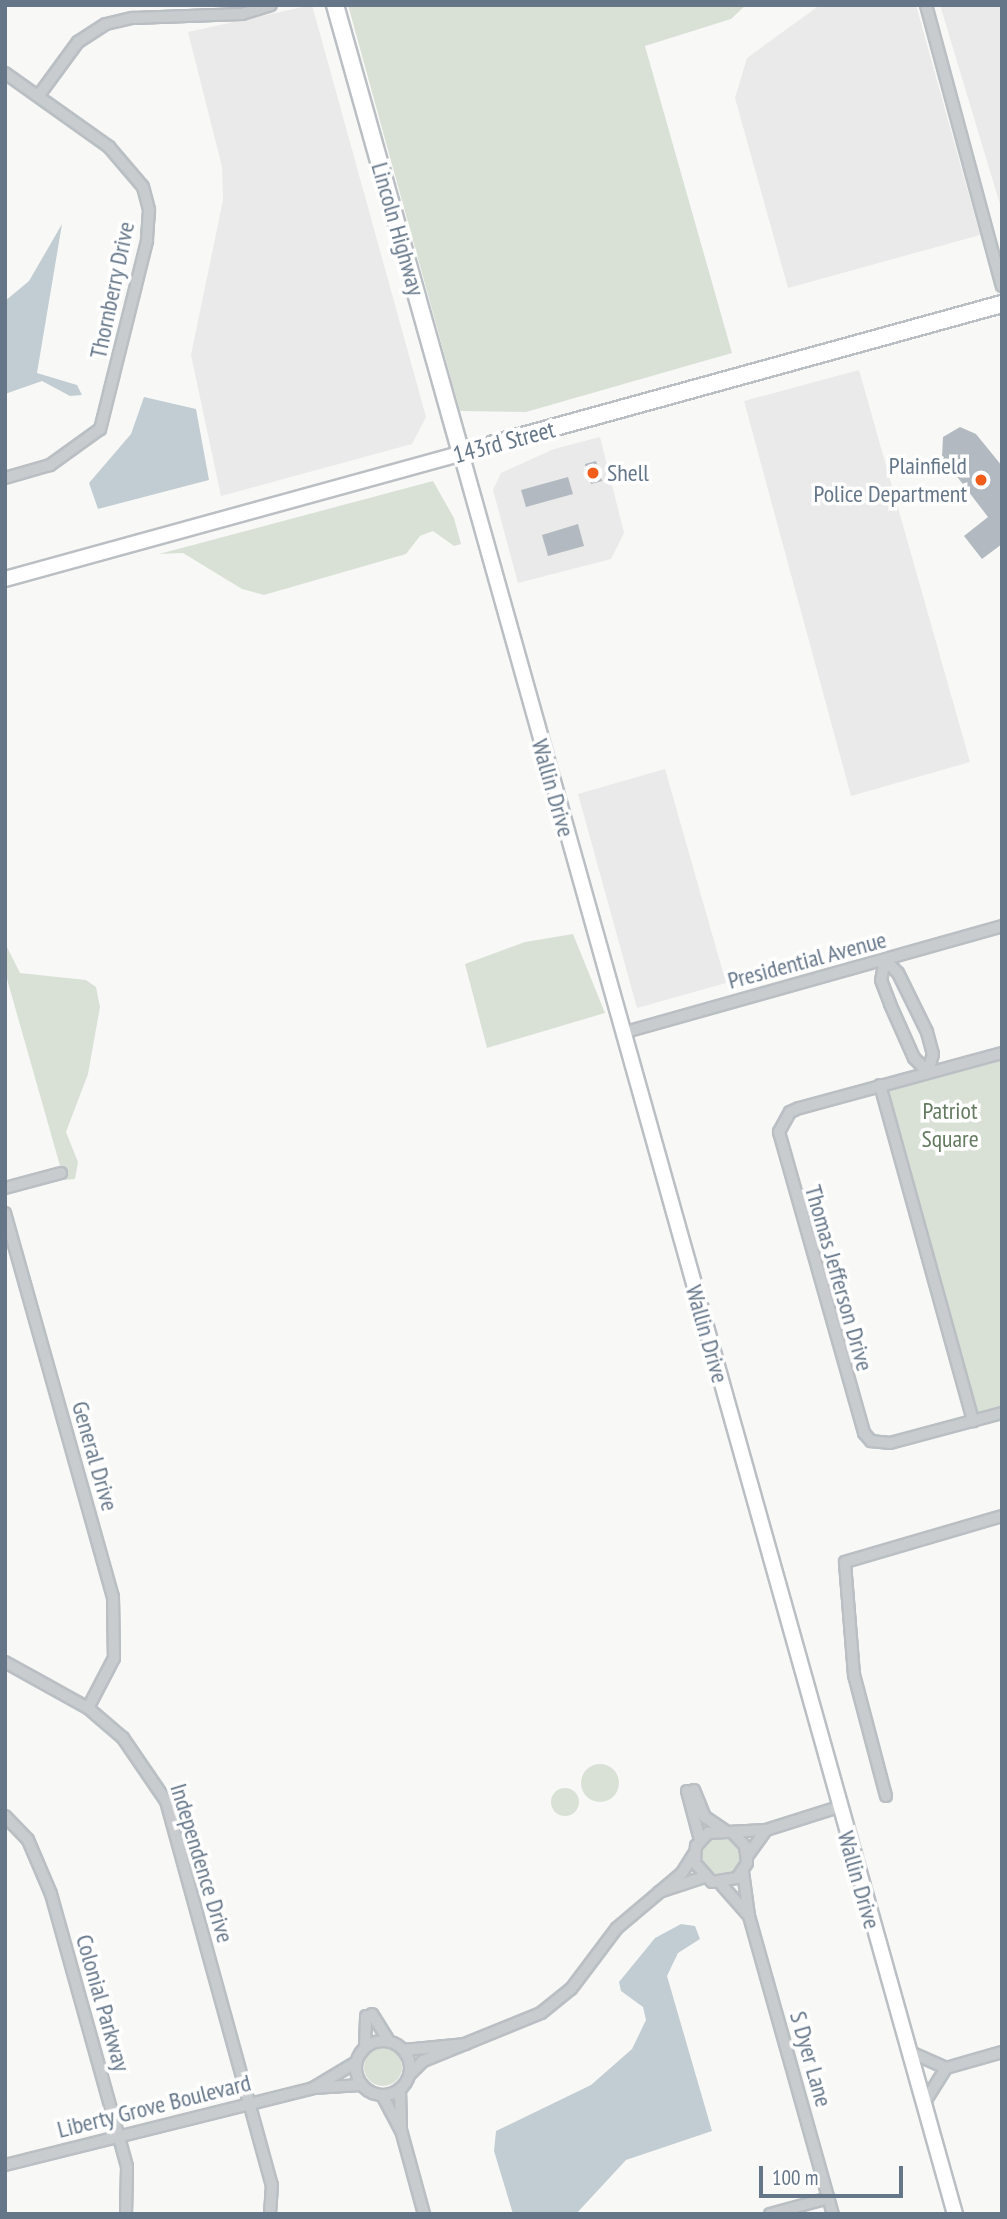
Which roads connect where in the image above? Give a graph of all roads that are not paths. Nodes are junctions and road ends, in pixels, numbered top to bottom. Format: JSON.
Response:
{"nodes":[{"id":1,"x":271,"y":5,"type":"edge"},
{"id":2,"x":335,"y":5,"type":"edge"},
{"id":3,"x":926,"y":5,"type":"edge"},
{"id":4,"x":236,"y":8,"type":"edge"},
{"id":5,"x":5,"y":73,"type":"edge"},
{"id":6,"x":39,"y":95,"type":"junction"},
{"id":7,"x":1002,"y":286,"type":"edge"},
{"id":8,"x":1002,"y":304,"type":"edge"},
{"id":9,"x":461,"y":453,"type":"junction"},
{"id":10,"x":5,"y":478,"type":"edge"},
{"id":11,"x":5,"y":579,"type":"edge"},
{"id":12,"x":1002,"y":926,"type":"edge"},
{"id":13,"x":885,"y":960,"type":"junction"},
{"id":14,"x":622,"y":1032,"type":"junction"},
{"id":15,"x":1002,"y":1053,"type":"edge"},
{"id":16,"x":928,"y":1072,"type":"junction"},
{"id":17,"x":880,"y":1085,"type":"junction"},
{"id":18,"x":61,"y":1173,"type":"dead end"},
{"id":19,"x":5,"y":1188,"type":"edge"},
{"id":20,"x":5,"y":1213,"type":"edge"},
{"id":21,"x":1002,"y":1413,"type":"edge"},
{"id":22,"x":973,"y":1421,"type":"junction"},
{"id":23,"x":1002,"y":1516,"type":"edge"},
{"id":24,"x":5,"y":1662,"type":"edge"},
{"id":25,"x":88,"y":1708,"type":"junction"},
{"id":26,"x":886,"y":1796,"type":"dead end"},
{"id":27,"x":839,"y":1807,"type":"junction"},
{"id":28,"x":5,"y":1816,"type":"edge"},
{"id":29,"x":766,"y":1830,"type":"junction"},
{"id":30,"x":729,"y":1832,"type":"junction"},
{"id":31,"x":700,"y":1840,"type":"junction"},
{"id":32,"x":694,"y":1854,"type":"junction"},
{"id":33,"x":747,"y":1855,"type":"junction"},
{"id":34,"x":743,"y":1872,"type":"junction"},
{"id":35,"x":704,"y":1877,"type":"junction"},
{"id":36,"x":720,"y":1883,"type":"junction"},
{"id":37,"x":659,"y":1892,"type":"junction"},
{"id":38,"x":749,"y":1916,"type":"junction"},
{"id":39,"x":389,"y":2041,"type":"junction"},
{"id":40,"x":467,"y":2044,"type":"junction"},
{"id":41,"x":365,"y":2047,"type":"junction"},
{"id":42,"x":404,"y":2050,"type":"junction"},
{"id":43,"x":906,"y":2050,"type":"junction"},
{"id":44,"x":1002,"y":2052,"type":"edge"},
{"id":45,"x":355,"y":2063,"type":"junction"},
{"id":46,"x":946,"y":2067,"type":"junction"},
{"id":47,"x":409,"y":2075,"type":"junction"},
{"id":48,"x":361,"y":2085,"type":"junction"},
{"id":49,"x":313,"y":2088,"type":"junction"},
{"id":50,"x":400,"y":2089,"type":"junction"},
{"id":51,"x":382,"y":2095,"type":"junction"},
{"id":52,"x":250,"y":2104,"type":"junction"},
{"id":53,"x":922,"y":2107,"type":"junction"},
{"id":54,"x":401,"y":2130,"type":"junction"},
{"id":55,"x":118,"y":2135,"type":"junction"},
{"id":56,"x":5,"y":2165,"type":"edge"},
{"id":57,"x":829,"y":2198,"type":"junction"},
{"id":58,"x":126,"y":2214,"type":"edge"},
{"id":59,"x":270,"y":2214,"type":"edge"},
{"id":60,"x":424,"y":2214,"type":"edge"},
{"id":61,"x":770,"y":2214,"type":"edge"},
{"id":62,"x":833,"y":2214,"type":"edge"},
{"id":63,"x":955,"y":2214,"type":"edge"}],
"edges":[{"from":1,"to":4,"type":"street"},
{"from":2,"to":9,"type":"main road","name":"Lincoln Highway"},
{"from":3,"to":7,"type":"street"},
{"from":4,"to":6,"type":"street"},
{"from":5,"to":6,"type":"street","name":"Thornberry Drive"},
{"from":6,"to":10,"type":"street","name":"Thornberry Drive"},
{"from":8,"to":9,"type":"main road","name":"143rd Street"},
{"from":9,"to":11,"type":"main road","name":"143rd Street"},
{"from":9,"to":14,"type":"main road","name":"Wallin Drive"},
{"from":12,"to":13,"type":"street","name":"Presidential Avenue"},
{"from":13,"to":14,"type":"street","name":"Presidential Avenue"},
{"from":13,"to":16,"type":"street"},
{"from":13,"to":16,"type":"street"},
{"from":14,"to":27,"type":"main road","name":"Wallin Drive"},
{"from":15,"to":16,"type":"street"},
{"from":16,"to":17,"type":"street"},
{"from":17,"to":22,"type":"street"},
{"from":17,"to":22,"type":"street","name":"Thomas Jefferson Drive"},
{"from":18,"to":19,"type":"street"},
{"from":20,"to":25,"type":"street","name":"General Drive"},
{"from":21,"to":22,"type":"street"},
{"from":23,"to":26,"type":"street"},
{"from":24,"to":25,"type":"street","name":"Independence Drive"},
{"from":25,"to":52,"type":"street","name":"Independence Drive"},
{"from":27,"to":29,"type":"street"},
{"from":27,"to":43,"type":"main road","name":"Wallin Drive"},
{"from":28,"to":55,"type":"street","name":"Colonial Parkway"},
{"from":29,"to":30,"type":"street"},
{"from":29,"to":33,"type":"street"},
{"from":30,"to":31,"type":"street"},
{"from":30,"to":31,"type":"street"},
{"from":30,"to":33,"type":"street"},
{"from":31,"to":32,"type":"street"},
{"from":32,"to":35,"type":"street"},
{"from":32,"to":37,"type":"street"},
{"from":33,"to":34,"type":"street"},
{"from":34,"to":36,"type":"street"},
{"from":34,"to":38,"type":"street","name":"S Dyer Lane"},
{"from":35,"to":36,"type":"street"},
{"from":35,"to":37,"type":"street"},
{"from":36,"to":38,"type":"street"},
{"from":37,"to":40,"type":"street"},
{"from":38,"to":57,"type":"street","name":"S Dyer Lane"},
{"from":39,"to":41,"type":"street"},
{"from":39,"to":41,"type":"street"},
{"from":39,"to":42,"type":"street"},
{"from":40,"to":42,"type":"street"},
{"from":40,"to":47,"type":"street"},
{"from":41,"to":45,"type":"street"},
{"from":42,"to":47,"type":"street"},
{"from":43,"to":46,"type":"street"},
{"from":43,"to":53,"type":"main road","name":"Wallin Drive"},
{"from":44,"to":46,"type":"street"},
{"from":45,"to":48,"type":"street"},
{"from":45,"to":49,"type":"street","name":"Liberty Grove Boulevard"},
{"from":46,"to":53,"type":"street"},
{"from":47,"to":50,"type":"street"},
{"from":48,"to":49,"type":"street","name":"Liberty Grove Boulevard"},
{"from":48,"to":51,"type":"street"},
{"from":49,"to":52,"type":"street","name":"Liberty Grove Boulevard"},
{"from":50,"to":51,"type":"street"},
{"from":50,"to":54,"type":"street"},
{"from":51,"to":54,"type":"street"},
{"from":52,"to":55,"type":"street","name":"Liberty Grove Boulevard"},
{"from":52,"to":59,"type":"street","name":"Independence Drive"},
{"from":53,"to":63,"type":"main road","name":"Wallin Drive"},
{"from":54,"to":60,"type":"street"},
{"from":55,"to":56,"type":"street","name":"Liberty Grove Boulevard"},
{"from":55,"to":58,"type":"street","name":"Colonial Parkway"},
{"from":57,"to":61,"type":"street"},
{"from":57,"to":62,"type":"street","name":"S Dyer Lane"}]}
